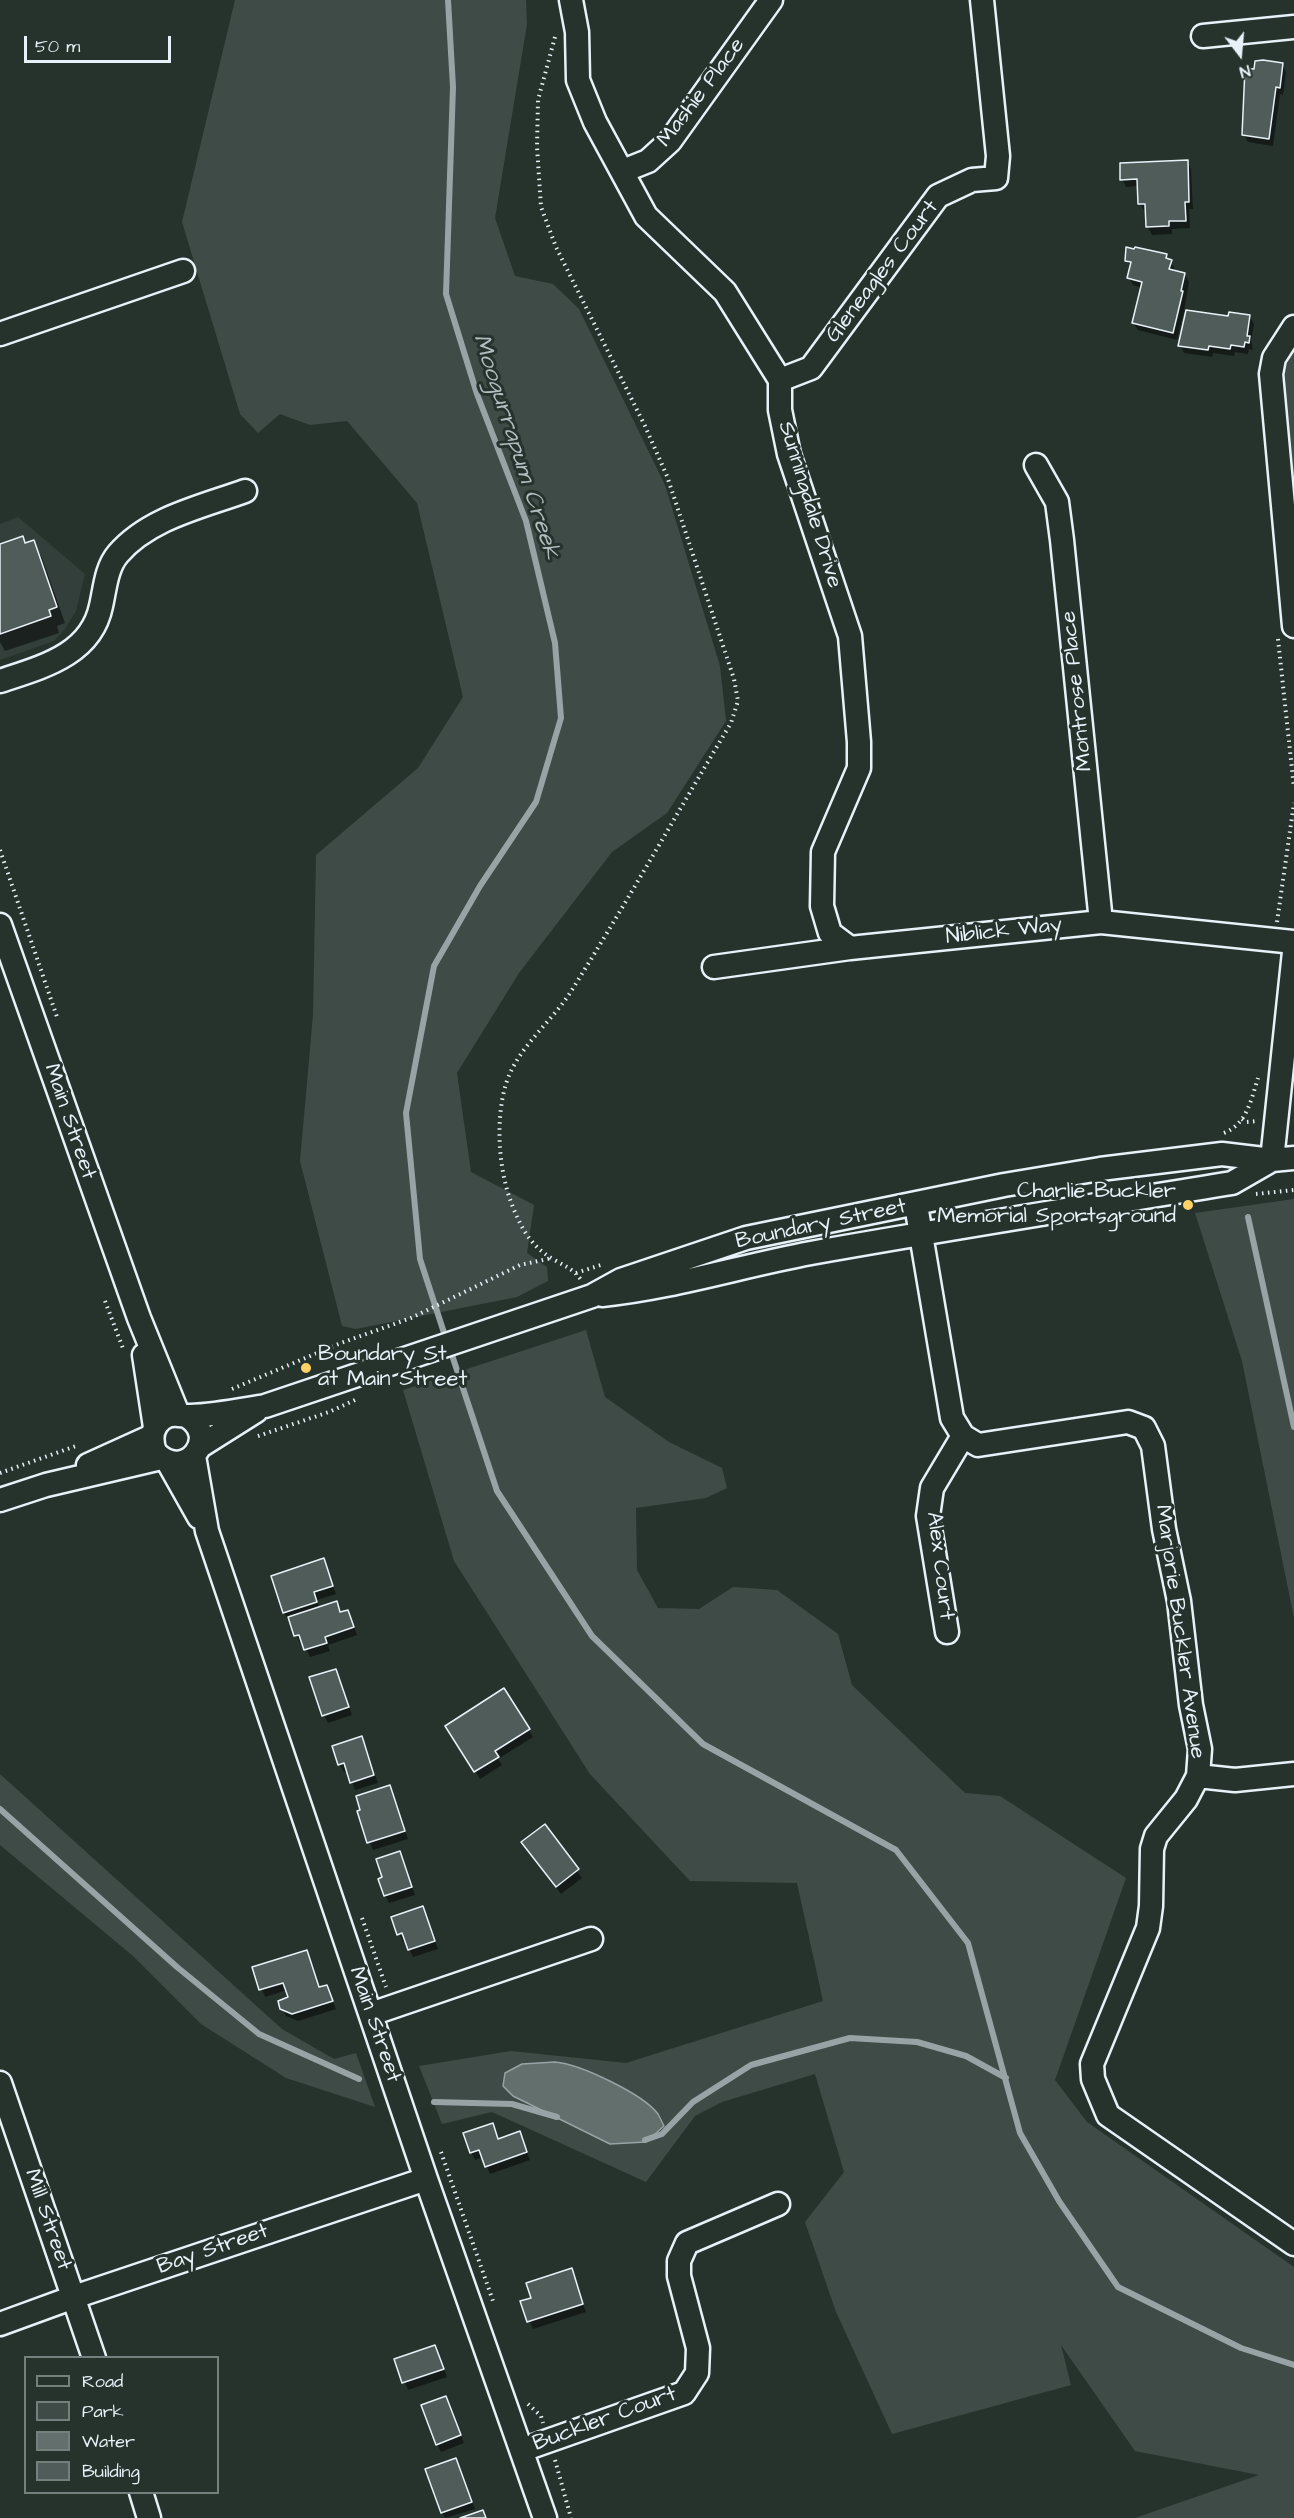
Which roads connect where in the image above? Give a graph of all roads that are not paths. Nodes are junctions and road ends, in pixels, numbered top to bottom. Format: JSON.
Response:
{"nodes":[{"id":1,"x":571,"y":0,"type":"edge"},
{"id":2,"x":771,"y":0,"type":"edge"},
{"id":3,"x":982,"y":0,"type":"edge"},
{"id":4,"x":1294,"y":27,"type":"edge"},
{"id":5,"x":1203,"y":36,"type":"dead end"},
{"id":6,"x":623,"y":171,"type":"junction"},
{"id":7,"x":183,"y":270,"type":"dead end"},
{"id":8,"x":1294,"y":327,"type":"edge"},
{"id":9,"x":0,"y":334,"type":"edge"},
{"id":10,"x":780,"y":380,"type":"junction"},
{"id":11,"x":1036,"y":465,"type":"dead end"},
{"id":12,"x":245,"y":491,"type":"dead end"},
{"id":13,"x":1294,"y":626,"type":"edge"},
{"id":14,"x":0,"y":681,"type":"edge"},
{"id":15,"x":1101,"y":922,"type":"junction"},
{"id":16,"x":0,"y":925,"type":"edge"},
{"id":17,"x":1294,"y":942,"type":"edge"},
{"id":18,"x":850,"y":948,"type":"junction"},
{"id":19,"x":1294,"y":952,"type":"edge"},
{"id":20,"x":714,"y":967,"type":"dead end"},
{"id":21,"x":1283,"y":1159,"type":"edge"},
{"id":22,"x":916,"y":1205,"type":"junction"},
{"id":23,"x":922,"y":1233,"type":"junction"},
{"id":24,"x":592,"y":1296,"type":"junction"},
{"id":25,"x":139,"y":1318,"type":"junction"},
{"id":26,"x":265,"y":1406,"type":"junction"},
{"id":27,"x":182,"y":1415,"type":"junction"},
{"id":28,"x":153,"y":1432,"type":"junction"},
{"id":29,"x":963,"y":1436,"type":"junction"},
{"id":30,"x":197,"y":1451,"type":"junction"},
{"id":31,"x":165,"y":1460,"type":"junction"},
{"id":32,"x":46,"y":1485,"type":"junction"},
{"id":33,"x":0,"y":1500,"type":"edge"},
{"id":34,"x":207,"y":1531,"type":"junction"},
{"id":35,"x":947,"y":1632,"type":"dead end"},
{"id":36,"x":1294,"y":1774,"type":"edge"},
{"id":37,"x":1198,"y":1776,"type":"junction"},
{"id":38,"x":591,"y":1939,"type":"dead end"},
{"id":39,"x":382,"y":2011,"type":"junction"},
{"id":40,"x":0,"y":2083,"type":"edge"},
{"id":41,"x":426,"y":2179,"type":"junction"},
{"id":42,"x":778,"y":2204,"type":"dead end"},
{"id":43,"x":1294,"y":2244,"type":"edge"},
{"id":44,"x":74,"y":2297,"type":"junction"},
{"id":45,"x":0,"y":2324,"type":"edge"},
{"id":46,"x":93,"y":2356,"type":"edge"},
{"id":47,"x":522,"y":2450,"type":"junction"},
{"id":48,"x":141,"y":2494,"type":"edge"},
{"id":49,"x":149,"y":2518,"type":"edge"},
{"id":50,"x":545,"y":2518,"type":"edge"}],
"edges":[{"from":1,"to":6,"type":"street"},
{"from":2,"to":6,"type":"street","name":"Mashie Place"},
{"from":3,"to":10,"type":"street","name":"Gleneagles Court"},
{"from":4,"to":5,"type":"street"},
{"from":6,"to":10,"type":"street"},
{"from":7,"to":9,"type":"street"},
{"from":8,"to":13,"type":"street"},
{"from":10,"to":18,"type":"street","name":"Sunningdale Drive"},
{"from":11,"to":15,"type":"street","name":"Montrose Place"},
{"from":12,"to":14,"type":"street"},
{"from":15,"to":17,"type":"street","name":"Niblick Way"},
{"from":15,"to":18,"type":"street","name":"Niblick Way"},
{"from":16,"to":25,"type":"street","name":"Main Street"},
{"from":18,"to":20,"type":"street","name":"Niblick Way"},
{"from":19,"to":21,"type":"street"},
{"from":21,"to":22,"type":"street","name":"Boundary Street"},
{"from":21,"to":23,"type":"street","name":"Boundary Street"},
{"from":22,"to":23,"type":"street"},
{"from":22,"to":24,"type":"street","name":"Boundary Street"},
{"from":23,"to":24,"type":"street","name":"Boundary Street"},
{"from":23,"to":29,"type":"street"},
{"from":24,"to":26,"type":"street","name":"Boundary Street"},
{"from":25,"to":27,"type":"street","name":"Main Street"},
{"from":25,"to":28,"type":"street","name":"Main Street"},
{"from":26,"to":27,"type":"street","name":"Boundary Street"},
{"from":26,"to":30,"type":"street","name":"Boundary Street"},
{"from":27,"to":28,"type":"street","name":"Boundary Street"},
{"from":27,"to":30,"type":"street"},
{"from":28,"to":31,"type":"street"},
{"from":28,"to":32,"type":"street","name":"Boundary Street"},
{"from":29,"to":35,"type":"street","name":"Alex Court"},
{"from":29,"to":37,"type":"street","name":"Marjorie Buckler Avenue"},
{"from":30,"to":31,"type":"street","name":"Boundary Street"},
{"from":30,"to":34,"type":"street","name":"Main Street"},
{"from":31,"to":32,"type":"street","name":"Boundary Street"},
{"from":31,"to":34,"type":"street","name":"Main Street"},
{"from":32,"to":33,"type":"street","name":"Boundary Street"},
{"from":34,"to":39,"type":"street","name":"Main Street"},
{"from":36,"to":37,"type":"street"},
{"from":37,"to":43,"type":"street","name":"Marjorie Buckler Avenue"},
{"from":38,"to":39,"type":"street"},
{"from":39,"to":41,"type":"street","name":"Main Street"},
{"from":40,"to":44,"type":"street","name":"Mill Street"},
{"from":41,"to":44,"type":"street","name":"Bay Street"},
{"from":41,"to":47,"type":"street","name":"Main Street"},
{"from":42,"to":47,"type":"street","name":"Buckler Court"},
{"from":44,"to":45,"type":"street","name":"Bay Street"},
{"from":44,"to":46,"type":"street","name":"Mill Street"},
{"from":47,"to":50,"type":"street","name":"Main Street"},
{"from":48,"to":49,"type":"street"}]}
